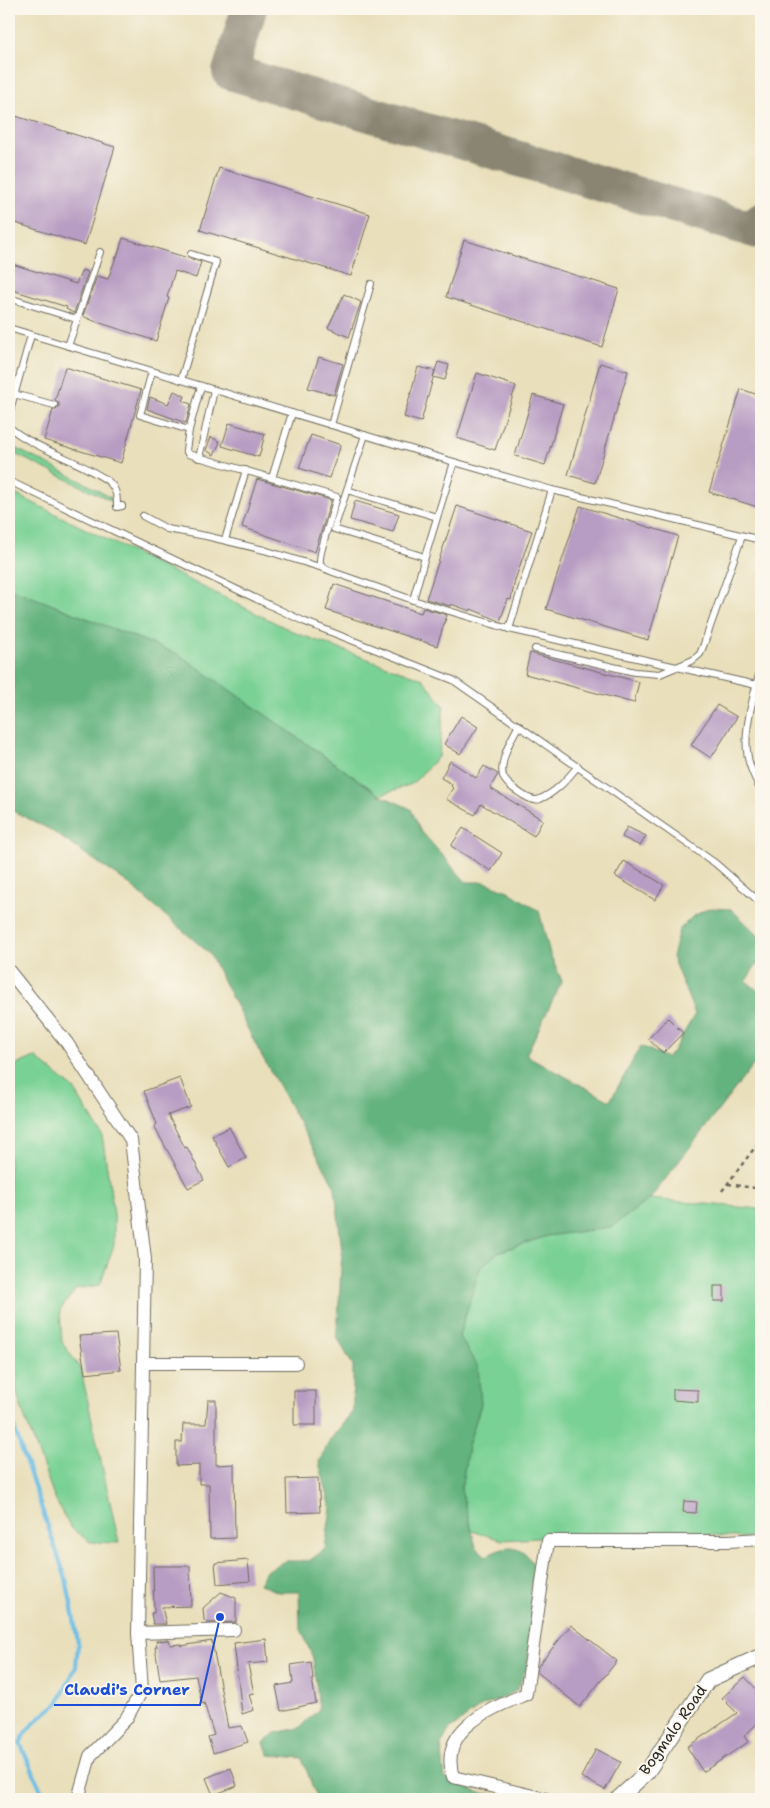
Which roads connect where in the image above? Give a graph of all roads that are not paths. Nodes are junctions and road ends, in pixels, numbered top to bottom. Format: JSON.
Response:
{"nodes":[{"id":1,"x":100,"y":252,"type":"dead end"},
{"id":2,"x":192,"y":254,"type":"dead end"},
{"id":3,"x":371,"y":284,"type":"dead end"},
{"id":4,"x":9,"y":298,"type":"edge"},
{"id":5,"x":76,"y":319,"type":"junction"},
{"id":6,"x":9,"y":328,"type":"edge"},
{"id":7,"x":31,"y":335,"type":"junction"},
{"id":8,"x":68,"y":346,"type":"junction"},
{"id":9,"x":152,"y":371,"type":"junction"},
{"id":10,"x":181,"y":380,"type":"junction"},
{"id":11,"x":201,"y":386,"type":"junction"},
{"id":12,"x":214,"y":390,"type":"junction"},
{"id":13,"x":14,"y":394,"type":"junction"},
{"id":14,"x":54,"y":405,"type":"dead end"},
{"id":15,"x":292,"y":413,"type":"junction"},
{"id":16,"x":9,"y":414,"type":"edge"},
{"id":17,"x":331,"y":425,"type":"junction"},
{"id":18,"x":9,"y":427,"type":"edge"},
{"id":19,"x":190,"y":430,"type":"junction"},
{"id":20,"x":365,"y":435,"type":"junction"},
{"id":21,"x":199,"y":458,"type":"junction"},
{"id":22,"x":454,"y":462,"type":"junction"},
{"id":23,"x":246,"y":470,"type":"junction"},
{"id":24,"x":272,"y":478,"type":"junction"},
{"id":25,"x":9,"y":481,"type":"edge"},
{"id":26,"x":347,"y":490,"type":"junction"},
{"id":27,"x":552,"y":490,"type":"junction"},
{"id":28,"x":122,"y":506,"type":"dead end"},
{"id":29,"x":143,"y":516,"type":"dead end"},
{"id":30,"x":437,"y":517,"type":"junction"},
{"id":31,"x":742,"y":536,"type":"junction"},
{"id":32,"x":225,"y":540,"type":"junction"},
{"id":33,"x":761,"y":540,"type":"edge"},
{"id":34,"x":425,"y":557,"type":"junction"},
{"id":35,"x":327,"y":570,"type":"junction"},
{"id":36,"x":413,"y":600,"type":"junction"},
{"id":37,"x":509,"y":629,"type":"junction"},
{"id":38,"x":535,"y":649,"type":"dead end"},
{"id":39,"x":761,"y":667,"type":"edge"},
{"id":40,"x":675,"y":668,"type":"junction"},
{"id":41,"x":756,"y":685,"type":"junction"},
{"id":42,"x":519,"y":725,"type":"junction"},
{"id":43,"x":578,"y":766,"type":"junction"},
{"id":44,"x":761,"y":791,"type":"edge"},
{"id":45,"x":761,"y":903,"type":"edge"},
{"id":46,"x":9,"y":971,"type":"edge"},
{"id":47,"x":144,"y":1362,"type":"junction"},
{"id":48,"x":296,"y":1363,"type":"dead end"},
{"id":49,"x":761,"y":1539,"type":"edge"},
{"id":50,"x":234,"y":1630,"type":"dead end"},
{"id":51,"x":138,"y":1633,"type":"junction"},
{"id":52,"x":761,"y":1656,"type":"edge"},
{"id":53,"x":78,"y":1799,"type":"edge"},
{"id":54,"x":546,"y":1799,"type":"edge"},
{"id":55,"x":618,"y":1799,"type":"edge"}],
"edges":[{"from":1,"to":5,"type":"lane"},
{"from":2,"to":10,"type":"lane"},
{"from":3,"to":17,"type":"lane"},
{"from":4,"to":5,"type":"lane"},
{"from":5,"to":8,"type":"lane"},
{"from":6,"to":7,"type":"lane"},
{"from":7,"to":8,"type":"lane"},
{"from":7,"to":13,"type":"lane"},
{"from":8,"to":9,"type":"lane"},
{"from":9,"to":10,"type":"lane"},
{"from":9,"to":19,"type":"lane"},
{"from":10,"to":11,"type":"lane"},
{"from":11,"to":12,"type":"lane"},
{"from":11,"to":19,"type":"lane"},
{"from":12,"to":15,"type":"lane"},
{"from":12,"to":21,"type":"lane"},
{"from":13,"to":14,"type":"lane"},
{"from":13,"to":16,"type":"lane"},
{"from":15,"to":17,"type":"lane"},
{"from":15,"to":24,"type":"lane"},
{"from":17,"to":20,"type":"lane"},
{"from":18,"to":28,"type":"lane"},
{"from":19,"to":21,"type":"lane"},
{"from":20,"to":22,"type":"lane"},
{"from":20,"to":26,"type":"lane"},
{"from":21,"to":23,"type":"lane"},
{"from":22,"to":27,"type":"lane"},
{"from":22,"to":30,"type":"lane"},
{"from":23,"to":24,"type":"lane"},
{"from":23,"to":32,"type":"lane"},
{"from":24,"to":35,"type":"lane"},
{"from":25,"to":42,"type":"lane"},
{"from":26,"to":30,"type":"lane"},
{"from":26,"to":34,"type":"lane"},
{"from":27,"to":31,"type":"lane"},
{"from":27,"to":37,"type":"lane"},
{"from":29,"to":32,"type":"lane"},
{"from":30,"to":34,"type":"lane"},
{"from":31,"to":33,"type":"lane"},
{"from":31,"to":40,"type":"lane"},
{"from":32,"to":35,"type":"lane"},
{"from":34,"to":36,"type":"lane"},
{"from":35,"to":36,"type":"lane"},
{"from":36,"to":37,"type":"lane"},
{"from":37,"to":40,"type":"lane"},
{"from":38,"to":40,"type":"lane"},
{"from":39,"to":41,"type":"lane"},
{"from":40,"to":41,"type":"lane"},
{"from":41,"to":44,"type":"lane"},
{"from":42,"to":43,"type":"lane"},
{"from":42,"to":43,"type":"lane"},
{"from":43,"to":45,"type":"lane"},
{"from":46,"to":47,"type":"street"},
{"from":47,"to":48,"type":"street"},
{"from":47,"to":51,"type":"street"},
{"from":49,"to":54,"type":"street"},
{"from":50,"to":51,"type":"street"},
{"from":51,"to":53,"type":"street"},
{"from":52,"to":55,"type":"street","name":"Bogmalo Road"}]}
